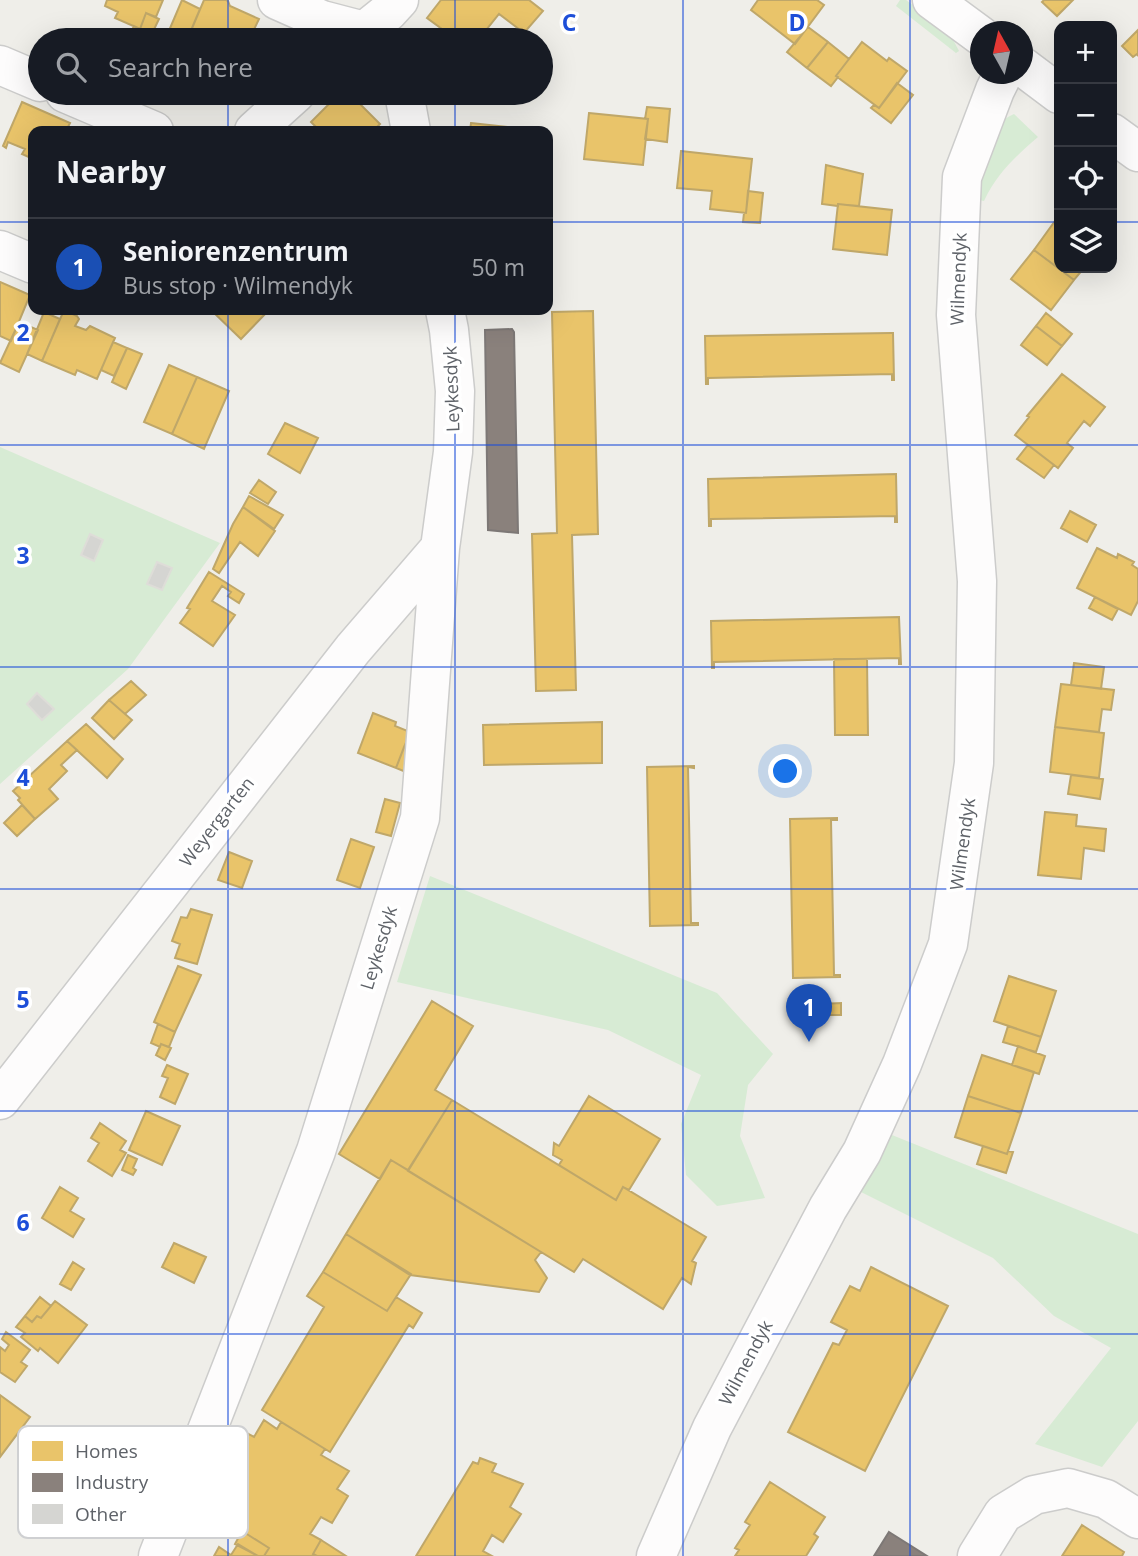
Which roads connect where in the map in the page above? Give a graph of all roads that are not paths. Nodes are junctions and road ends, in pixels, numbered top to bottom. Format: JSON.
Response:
{"nodes":[{"id":1,"x":277,"y":0,"type":"edge"},
{"id":2,"x":932,"y":0,"type":"edge"},
{"id":3,"x":380,"y":25,"type":"edge"},
{"id":4,"x":970,"y":28,"type":"edge"},
{"id":5,"x":0,"y":65,"type":"edge"},
{"id":6,"x":1033,"y":74,"type":"edge"},
{"id":7,"x":28,"y":77,"type":"edge"},
{"id":8,"x":998,"y":84,"type":"edge"},
{"id":9,"x":1054,"y":90,"type":"edge"},
{"id":10,"x":93,"y":105,"type":"edge"},
{"id":11,"x":283,"y":105,"type":"edge"},
{"id":12,"x":406,"y":105,"type":"edge"},
{"id":13,"x":142,"y":126,"type":"edge"},
{"id":14,"x":260,"y":126,"type":"edge"},
{"id":15,"x":410,"y":126,"type":"edge"},
{"id":16,"x":1117,"y":136,"type":"edge"},
{"id":17,"x":1138,"y":152,"type":"edge"},
{"id":18,"x":0,"y":250,"type":"edge"},
{"id":19,"x":28,"y":262,"type":"edge"},
{"id":20,"x":447,"y":315,"type":"edge"},
{"id":21,"x":440,"y":548,"type":"junction"},
{"id":22,"x":0,"y":1100,"type":"edge"},
{"id":23,"x":209,"y":1426,"type":"edge"},
{"id":24,"x":1138,"y":1519,"type":"edge"},
{"id":25,"x":165,"y":1538,"type":"edge"},
{"id":26,"x":158,"y":1556,"type":"edge"},
{"id":27,"x":656,"y":1556,"type":"edge"},
{"id":28,"x":977,"y":1556,"type":"edge"}],
"edges":[{"from":1,"to":3,"type":"street"},
{"from":2,"to":4,"type":"street"},
{"from":5,"to":7,"type":"street"},
{"from":6,"to":9,"type":"street"},
{"from":8,"to":27,"type":"street","name":"Wilmendyk"},
{"from":10,"to":13,"type":"street"},
{"from":11,"to":14,"type":"street"},
{"from":12,"to":15,"type":"street"},
{"from":16,"to":17,"type":"street"},
{"from":18,"to":19,"type":"street"},
{"from":20,"to":21,"type":"street","name":"Leykesdyk"},
{"from":21,"to":22,"type":"street","name":"Weyergarten"},
{"from":21,"to":23,"type":"street","name":"Leykesdyk"},
{"from":24,"to":28,"type":"street"},
{"from":25,"to":26,"type":"street","name":"Leykesdyk"}]}
